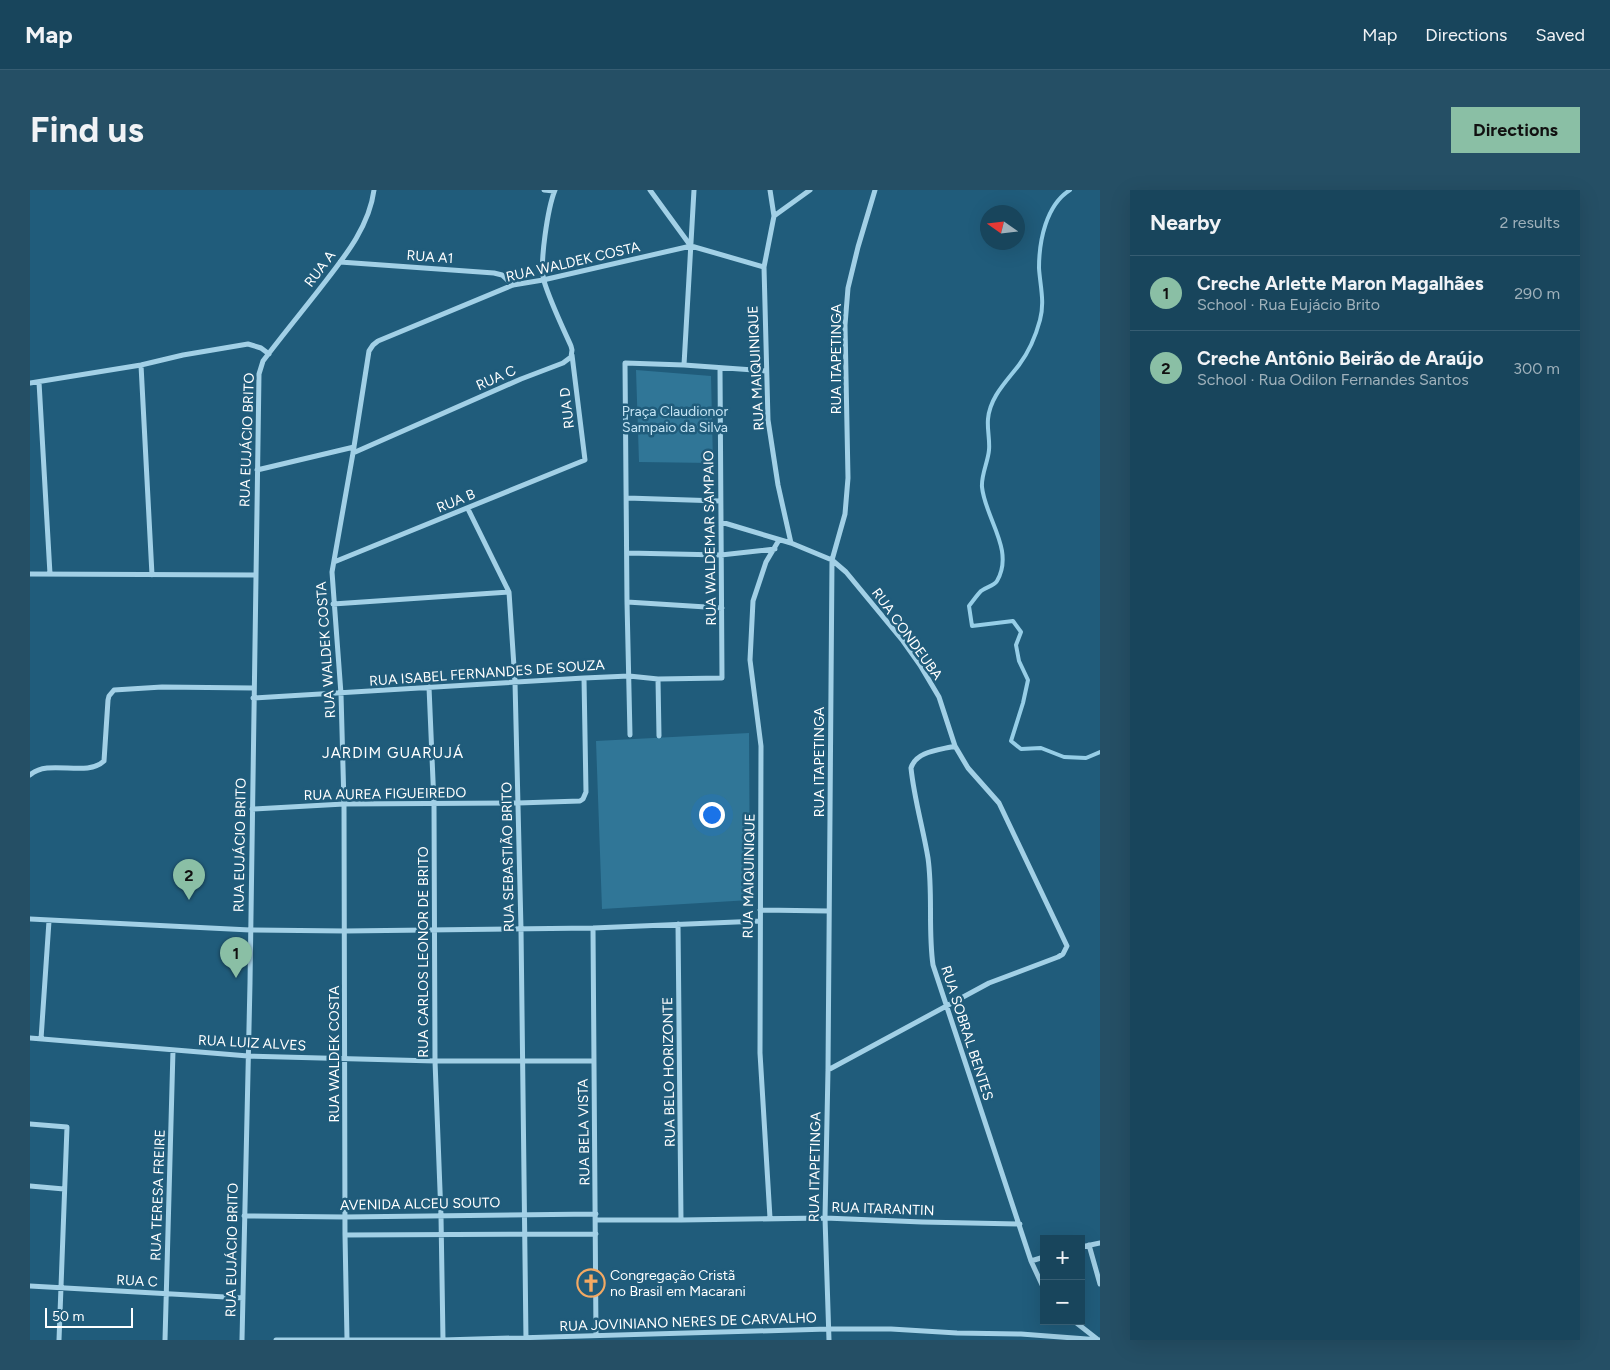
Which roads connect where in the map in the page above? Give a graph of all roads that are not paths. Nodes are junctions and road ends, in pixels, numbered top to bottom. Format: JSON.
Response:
{"nodes":[{"id":1,"x":374,"y":190,"type":"edge"},
{"id":2,"x":544,"y":190,"type":"edge"},
{"id":3,"x":554,"y":190,"type":"edge"},
{"id":4,"x":650,"y":190,"type":"edge"},
{"id":5,"x":694,"y":190,"type":"edge"},
{"id":6,"x":770,"y":190,"type":"edge"},
{"id":7,"x":810,"y":190,"type":"edge"},
{"id":8,"x":875,"y":190,"type":"edge"},
{"id":9,"x":774,"y":216,"type":"junction"},
{"id":10,"x":691,"y":246,"type":"junction"},
{"id":11,"x":340,"y":262,"type":"junction"},
{"id":12,"x":764,"y":267,"type":"junction"},
{"id":13,"x":543,"y":280,"type":"junction"},
{"id":14,"x":513,"y":285,"type":"junction"},
{"id":15,"x":269,"y":354,"type":"junction"},
{"id":16,"x":572,"y":354,"type":"junction"},
{"id":17,"x":141,"y":365,"type":"junction"},
{"id":18,"x":684,"y":365,"type":"junction"},
{"id":19,"x":720,"y":368,"type":"junction"},
{"id":20,"x":766,"y":371,"type":"junction"},
{"id":21,"x":39,"y":382,"type":"junction"},
{"id":22,"x":30,"y":383,"type":"edge"},
{"id":23,"x":354,"y":450,"type":"junction"},
{"id":24,"x":585,"y":460,"type":"joint"},
{"id":25,"x":257,"y":470,"type":"junction"},
{"id":26,"x":627,"y":498,"type":"junction"},
{"id":27,"x":720,"y":501,"type":"junction"},
{"id":28,"x":468,"y":509,"type":"junction"},
{"id":29,"x":721,"y":522,"type":"junction"},
{"id":30,"x":779,"y":540,"type":"junction"},
{"id":31,"x":791,"y":543,"type":"junction"},
{"id":32,"x":775,"y":548,"type":"junction"},
{"id":33,"x":627,"y":553,"type":"junction"},
{"id":34,"x":721,"y":554,"type":"junction"},
{"id":35,"x":832,"y":560,"type":"junction"},
{"id":36,"x":334,"y":562,"type":"junction"},
{"id":37,"x":30,"y":574,"type":"edge"},
{"id":38,"x":50,"y":574,"type":"junction"},
{"id":39,"x":152,"y":575,"type":"junction"},
{"id":40,"x":255,"y":575,"type":"junction"},
{"id":41,"x":509,"y":592,"type":"junction"},
{"id":42,"x":627,"y":602,"type":"junction"},
{"id":43,"x":333,"y":604,"type":"junction"},
{"id":44,"x":722,"y":608,"type":"junction"},
{"id":45,"x":628,"y":676,"type":"junction"},
{"id":46,"x":584,"y":678,"type":"junction"},
{"id":47,"x":722,"y":678,"type":"joint"},
{"id":48,"x":658,"y":679,"type":"junction"},
{"id":49,"x":516,"y":682,"type":"junction"},
{"id":50,"x":429,"y":687,"type":"junction"},
{"id":51,"x":253,"y":688,"type":"junction"},
{"id":52,"x":341,"y":694,"type":"junction"},
{"id":53,"x":253,"y":698,"type":"junction"},
{"id":54,"x":630,"y":735,"type":"dead end"},
{"id":55,"x":659,"y":736,"type":"dead end"},
{"id":56,"x":955,"y":746,"type":"junction"},
{"id":57,"x":30,"y":776,"type":"edge"},
{"id":58,"x":344,"y":804,"type":"junction"},
{"id":59,"x":434,"y":804,"type":"junction"},
{"id":60,"x":518,"y":804,"type":"junction"},
{"id":61,"x":252,"y":810,"type":"junction"},
{"id":62,"x":760,"y":910,"type":"junction"},
{"id":63,"x":829,"y":911,"type":"junction"},
{"id":64,"x":30,"y":919,"type":"edge"},
{"id":65,"x":49,"y":921,"type":"junction"},
{"id":66,"x":760,"y":921,"type":"junction"},
{"id":67,"x":678,"y":924,"type":"junction"},
{"id":68,"x":593,"y":928,"type":"junction"},
{"id":69,"x":521,"y":929,"type":"junction"},
{"id":70,"x":250,"y":930,"type":"junction"},
{"id":71,"x":434,"y":930,"type":"junction"},
{"id":72,"x":346,"y":932,"type":"junction"},
{"id":73,"x":947,"y":1007,"type":"junction"},
{"id":74,"x":30,"y":1038,"type":"edge"},
{"id":75,"x":41,"y":1039,"type":"junction"},
{"id":76,"x":174,"y":1050,"type":"junction"},
{"id":77,"x":248,"y":1056,"type":"junction"},
{"id":78,"x":345,"y":1059,"type":"junction"},
{"id":79,"x":435,"y":1061,"type":"junction"},
{"id":80,"x":522,"y":1061,"type":"junction"},
{"id":81,"x":594,"y":1061,"type":"junction"},
{"id":82,"x":828,"y":1070,"type":"junction"},
{"id":83,"x":30,"y":1124,"type":"edge"},
{"id":84,"x":30,"y":1186,"type":"edge"},
{"id":85,"x":64,"y":1189,"type":"junction"},
{"id":86,"x":525,"y":1214,"type":"junction"},
{"id":87,"x":244,"y":1216,"type":"junction"},
{"id":88,"x":441,"y":1216,"type":"junction"},
{"id":89,"x":345,"y":1217,"type":"junction"},
{"id":90,"x":596,"y":1217,"type":"junction"},
{"id":91,"x":770,"y":1218,"type":"junction"},
{"id":92,"x":825,"y":1218,"type":"junction"},
{"id":93,"x":681,"y":1220,"type":"junction"},
{"id":94,"x":1020,"y":1224,"type":"junction"},
{"id":95,"x":525,"y":1234,"type":"junction"},
{"id":96,"x":596,"y":1234,"type":"junction"},
{"id":97,"x":345,"y":1235,"type":"junction"},
{"id":98,"x":442,"y":1235,"type":"junction"},
{"id":99,"x":1100,"y":1242,"type":"edge"},
{"id":100,"x":1089,"y":1245,"type":"junction"},
{"id":101,"x":1085,"y":1246,"type":"edge"},
{"id":102,"x":1040,"y":1258,"type":"edge"},
{"id":103,"x":1031,"y":1261,"type":"junction"},
{"id":104,"x":1040,"y":1280,"type":"edge"},
{"id":105,"x":1100,"y":1284,"type":"edge"},
{"id":106,"x":30,"y":1286,"type":"edge"},
{"id":107,"x":60,"y":1288,"type":"junction"},
{"id":108,"x":166,"y":1294,"type":"junction"},
{"id":109,"x":243,"y":1298,"type":"junction"},
{"id":110,"x":1079,"y":1325,"type":"edge"},
{"id":111,"x":828,"y":1329,"type":"junction"},
{"id":112,"x":957,"y":1333,"type":"junction"},
{"id":113,"x":596,"y":1336,"type":"junction"},
{"id":114,"x":348,"y":1339,"type":"edge"},
{"id":115,"x":526,"y":1339,"type":"edge"},
{"id":116,"x":59,"y":1340,"type":"edge"},
{"id":117,"x":165,"y":1340,"type":"edge"},
{"id":118,"x":242,"y":1340,"type":"edge"},
{"id":119,"x":276,"y":1340,"type":"edge"},
{"id":120,"x":443,"y":1340,"type":"edge"},
{"id":121,"x":829,"y":1340,"type":"edge"},
{"id":122,"x":957,"y":1340,"type":"edge"},
{"id":123,"x":1099,"y":1340,"type":"edge"}],
"edges":[{"from":1,"to":11,"type":"street","name":"RUA A"},
{"from":2,"to":3,"type":"street"},
{"from":3,"to":13,"type":"street"},
{"from":4,"to":10,"type":"street"},
{"from":5,"to":10,"type":"street"},
{"from":6,"to":9,"type":"street","name":"RUA MAIQUINIQUE"},
{"from":7,"to":9,"type":"street"},
{"from":8,"to":35,"type":"street","name":"RUA ITAPETINGA"},
{"from":9,"to":12,"type":"street","name":"RUA MAIQUINIQUE"},
{"from":10,"to":12,"type":"street","name":"RUA WALDEK COSTA"},
{"from":10,"to":13,"type":"street","name":"RUA WALDEK COSTA"},
{"from":10,"to":18,"type":"street"},
{"from":11,"to":14,"type":"street","name":"RUA A1"},
{"from":11,"to":15,"type":"street","name":"RUA A"},
{"from":12,"to":20,"type":"street","name":"RUA MAIQUINIQUE"},
{"from":13,"to":14,"type":"street","name":"RUA WALDEK COSTA"},
{"from":13,"to":16,"type":"street"},
{"from":14,"to":23,"type":"street","name":"RUA WALDEK COSTA"},
{"from":15,"to":17,"type":"street"},
{"from":15,"to":25,"type":"street","name":"RUA EUJÁCIO BRITO"},
{"from":16,"to":23,"type":"street","name":"RUA C"},
{"from":16,"to":24,"type":"street","name":"RUA D"},
{"from":17,"to":21,"type":"street"},
{"from":17,"to":39,"type":"street"},
{"from":18,"to":19,"type":"street"},
{"from":18,"to":26,"type":"street"},
{"from":19,"to":20,"type":"street"},
{"from":19,"to":27,"type":"street","name":"RUA WALDEMAR SAMPAIO"},
{"from":20,"to":31,"type":"street","name":"RUA MAIQUINIQUE"},
{"from":21,"to":22,"type":"street"},
{"from":21,"to":38,"type":"street"},
{"from":23,"to":25,"type":"street","name":"RUA C"},
{"from":23,"to":36,"type":"street","name":"RUA WALDEK COSTA"},
{"from":24,"to":28,"type":"street","name":"RUA B"},
{"from":25,"to":40,"type":"street","name":"RUA EUJÁCIO BRITO"},
{"from":26,"to":27,"type":"street"},
{"from":26,"to":33,"type":"street"},
{"from":27,"to":29,"type":"street","name":"RUA WALDEMAR SAMPAIO"},
{"from":28,"to":36,"type":"street","name":"RUA B"},
{"from":28,"to":41,"type":"street","name":"RUA SEBASTIÃO BRITO"},
{"from":29,"to":30,"type":"street"},
{"from":29,"to":34,"type":"street","name":"RUA WALDEMAR SAMPAIO"},
{"from":30,"to":31,"type":"street"},
{"from":30,"to":32,"type":"street","name":"RUA MAIQUINIQUE"},
{"from":31,"to":35,"type":"street"},
{"from":32,"to":34,"type":"street"},
{"from":32,"to":62,"type":"street","name":"RUA MAIQUINIQUE"},
{"from":33,"to":34,"type":"street"},
{"from":33,"to":42,"type":"street"},
{"from":34,"to":44,"type":"street","name":"RUA WALDEMAR SAMPAIO"},
{"from":35,"to":56,"type":"street","name":"RUA CONDEUBA"},
{"from":35,"to":63,"type":"street","name":"RUA ITAPETINGA"},
{"from":36,"to":43,"type":"street","name":"RUA WALDEK COSTA"},
{"from":37,"to":38,"type":"street"},
{"from":38,"to":39,"type":"street"},
{"from":39,"to":40,"type":"street"},
{"from":40,"to":51,"type":"street","name":"RUA EUJÁCIO BRITO"},
{"from":41,"to":43,"type":"street"},
{"from":41,"to":49,"type":"street","name":"RUA SEBASTIÃO BRITO"},
{"from":42,"to":44,"type":"street"},
{"from":42,"to":45,"type":"street"},
{"from":43,"to":52,"type":"street","name":"RUA WALDEK COSTA"},
{"from":44,"to":47,"type":"street","name":"RUA WALDEMAR SAMPAIO"},
{"from":45,"to":46,"type":"street","name":"RUA ISABEL FERNANDES DE SOUZA"},
{"from":45,"to":48,"type":"street","name":"RUA ISABEL FERNANDES DE SOUZA"},
{"from":45,"to":54,"type":"street"},
{"from":46,"to":49,"type":"street","name":"RUA ISABEL FERNANDES DE SOUZA"},
{"from":46,"to":60,"type":"street","name":"RUA AUREA FIGUEIREDO"},
{"from":47,"to":48,"type":"street","name":"RUA ISABEL FERNANDES DE SOUZA"},
{"from":48,"to":55,"type":"street"},
{"from":49,"to":50,"type":"street","name":"RUA ISABEL FERNANDES DE SOUZA"},
{"from":49,"to":60,"type":"street","name":"RUA SEBASTIÃO BRITO"},
{"from":50,"to":52,"type":"street","name":"RUA ISABEL FERNANDES DE SOUZA"},
{"from":50,"to":59,"type":"street","name":"RUA CARLOS LEONOR DE BRITO"},
{"from":51,"to":53,"type":"street","name":"RUA EUJÁCIO BRITO"},
{"from":51,"to":57,"type":"street"},
{"from":52,"to":53,"type":"street","name":"RUA ISABEL FERNANDES DE SOUZA"},
{"from":52,"to":58,"type":"street","name":"RUA WALDEK COSTA"},
{"from":53,"to":61,"type":"street","name":"RUA EUJÁCIO BRITO"},
{"from":56,"to":73,"type":"street","name":"RUA SOBRAL BENTES"},
{"from":56,"to":73,"type":"street","name":"RUA CONDEUBA"},
{"from":58,"to":59,"type":"street","name":"RUA AUREA FIGUEIREDO"},
{"from":58,"to":61,"type":"street","name":"RUA AUREA FIGUEIREDO"},
{"from":58,"to":72,"type":"street","name":"RUA WALDEK COSTA"},
{"from":59,"to":60,"type":"street","name":"RUA AUREA FIGUEIREDO"},
{"from":59,"to":71,"type":"street","name":"RUA CARLOS LEONOR DE BRITO"},
{"from":60,"to":69,"type":"street","name":"RUA SEBASTIÃO BRITO"},
{"from":61,"to":70,"type":"street","name":"RUA EUJÁCIO BRITO"},
{"from":62,"to":63,"type":"street"},
{"from":62,"to":66,"type":"street","name":"RUA MAIQUINIQUE"},
{"from":63,"to":82,"type":"street","name":"RUA ITAPETINGA"},
{"from":64,"to":65,"type":"street"},
{"from":65,"to":70,"type":"street"},
{"from":65,"to":75,"type":"street"},
{"from":66,"to":67,"type":"street"},
{"from":66,"to":91,"type":"street","name":"RUA MAIQUINIQUE"},
{"from":67,"to":68,"type":"street"},
{"from":67,"to":93,"type":"street","name":"RUA BELO HORIZONTE"},
{"from":68,"to":69,"type":"street"},
{"from":68,"to":81,"type":"street","name":"RUA BELA VISTA"},
{"from":69,"to":71,"type":"street"},
{"from":69,"to":80,"type":"street","name":"RUA SEBASTIÃO BRITO"},
{"from":70,"to":72,"type":"street"},
{"from":70,"to":77,"type":"street","name":"RUA EUJÁCIO BRITO"},
{"from":71,"to":72,"type":"street"},
{"from":71,"to":79,"type":"street","name":"RUA CARLOS LEONOR DE BRITO"},
{"from":72,"to":78,"type":"street","name":"RUA WALDEK COSTA"},
{"from":73,"to":82,"type":"street"},
{"from":73,"to":94,"type":"street","name":"RUA SOBRAL BENTES"},
{"from":74,"to":75,"type":"street","name":"RUA LUIZ ALVES"},
{"from":75,"to":76,"type":"street","name":"RUA LUIZ ALVES"},
{"from":76,"to":77,"type":"street","name":"RUA LUIZ ALVES"},
{"from":76,"to":108,"type":"street","name":"RUA TERESA FREIRE"},
{"from":77,"to":78,"type":"street","name":"RUA LUIZ ALVES"},
{"from":77,"to":87,"type":"street","name":"RUA EUJÁCIO BRITO"},
{"from":78,"to":79,"type":"street","name":"RUA LUIZ ALVES"},
{"from":78,"to":89,"type":"street","name":"RUA WALDEK COSTA"},
{"from":79,"to":80,"type":"street","name":"RUA LUIZ ALVES"},
{"from":79,"to":88,"type":"street","name":"RUA CARLOS LEONOR DE BRITO"},
{"from":80,"to":81,"type":"street","name":"RUA LUIZ ALVES"},
{"from":80,"to":86,"type":"street","name":"RUA SEBASTIÃO BRITO"},
{"from":81,"to":90,"type":"street","name":"RUA BELA VISTA"},
{"from":82,"to":92,"type":"street","name":"RUA ITAPETINGA"},
{"from":83,"to":85,"type":"street"},
{"from":84,"to":85,"type":"street"},
{"from":85,"to":107,"type":"street"},
{"from":86,"to":88,"type":"street","name":"AVENIDA ALCEU SOUTO"},
{"from":86,"to":90,"type":"street","name":"AVENIDA ALCEU SOUTO"},
{"from":86,"to":95,"type":"street","name":"RUA SEBASTIÃO BRITO"},
{"from":87,"to":89,"type":"street","name":"AVENIDA ALCEU SOUTO"},
{"from":87,"to":109,"type":"street","name":"RUA EUJÁCIO BRITO"},
{"from":88,"to":89,"type":"street","name":"AVENIDA ALCEU SOUTO"},
{"from":88,"to":98,"type":"street","name":"RUA CARLOS LEONOR DE BRITO"},
{"from":89,"to":97,"type":"street","name":"RUA WALDEK COSTA"},
{"from":90,"to":93,"type":"street","name":"RUA ITARANTIN"},
{"from":90,"to":96,"type":"street","name":"RUA BELA VISTA"},
{"from":91,"to":92,"type":"street","name":"RUA ITARANTIN"},
{"from":91,"to":93,"type":"street","name":"RUA ITARANTIN"},
{"from":92,"to":94,"type":"street","name":"RUA ITARANTIN"},
{"from":92,"to":111,"type":"street","name":"RUA ITAPETINGA"},
{"from":94,"to":103,"type":"street","name":"RUA SOBRAL BENTES"},
{"from":95,"to":96,"type":"street"},
{"from":95,"to":98,"type":"street"},
{"from":95,"to":115,"type":"street","name":"RUA SEBASTIÃO BRITO"},
{"from":96,"to":113,"type":"street","name":"RUA BELA VISTA"},
{"from":97,"to":98,"type":"street"},
{"from":97,"to":114,"type":"street","name":"RUA WALDEK COSTA"},
{"from":98,"to":120,"type":"street","name":"RUA CARLOS LEONOR DE BRITO"},
{"from":99,"to":100,"type":"street"},
{"from":100,"to":101,"type":"street"},
{"from":100,"to":105,"type":"street"},
{"from":102,"to":103,"type":"street"},
{"from":103,"to":104,"type":"street","name":"RUA SOBRAL BENTES"},
{"from":106,"to":107,"type":"street","name":"RUA C"},
{"from":107,"to":108,"type":"street","name":"RUA C"},
{"from":107,"to":116,"type":"street"},
{"from":108,"to":109,"type":"street","name":"RUA C"},
{"from":108,"to":117,"type":"street","name":"RUA TERESA FREIRE"},
{"from":109,"to":118,"type":"street","name":"RUA EUJÁCIO BRITO"},
{"from":110,"to":123,"type":"street"},
{"from":111,"to":112,"type":"street","name":"RUA JOVINIANO NERES DE CARVALHO"},
{"from":111,"to":113,"type":"street","name":"RUA JOVINIANO NERES DE CARVALHO"},
{"from":111,"to":121,"type":"street","name":"RUA ITAPETINGA"},
{"from":112,"to":122,"type":"street"},
{"from":112,"to":123,"type":"street","name":"RUA JOVINIANO NERES DE CARVALHO"},
{"from":113,"to":115,"type":"street","name":"RUA JOVINIANO NERES DE CARVALHO"},
{"from":114,"to":119,"type":"street","name":"RUA JOVINIANO NERES DE CARVALHO"},
{"from":114,"to":120,"type":"street","name":"RUA JOVINIANO NERES DE CARVALHO"},
{"from":115,"to":120,"type":"street","name":"RUA JOVINIANO NERES DE CARVALHO"}]}
